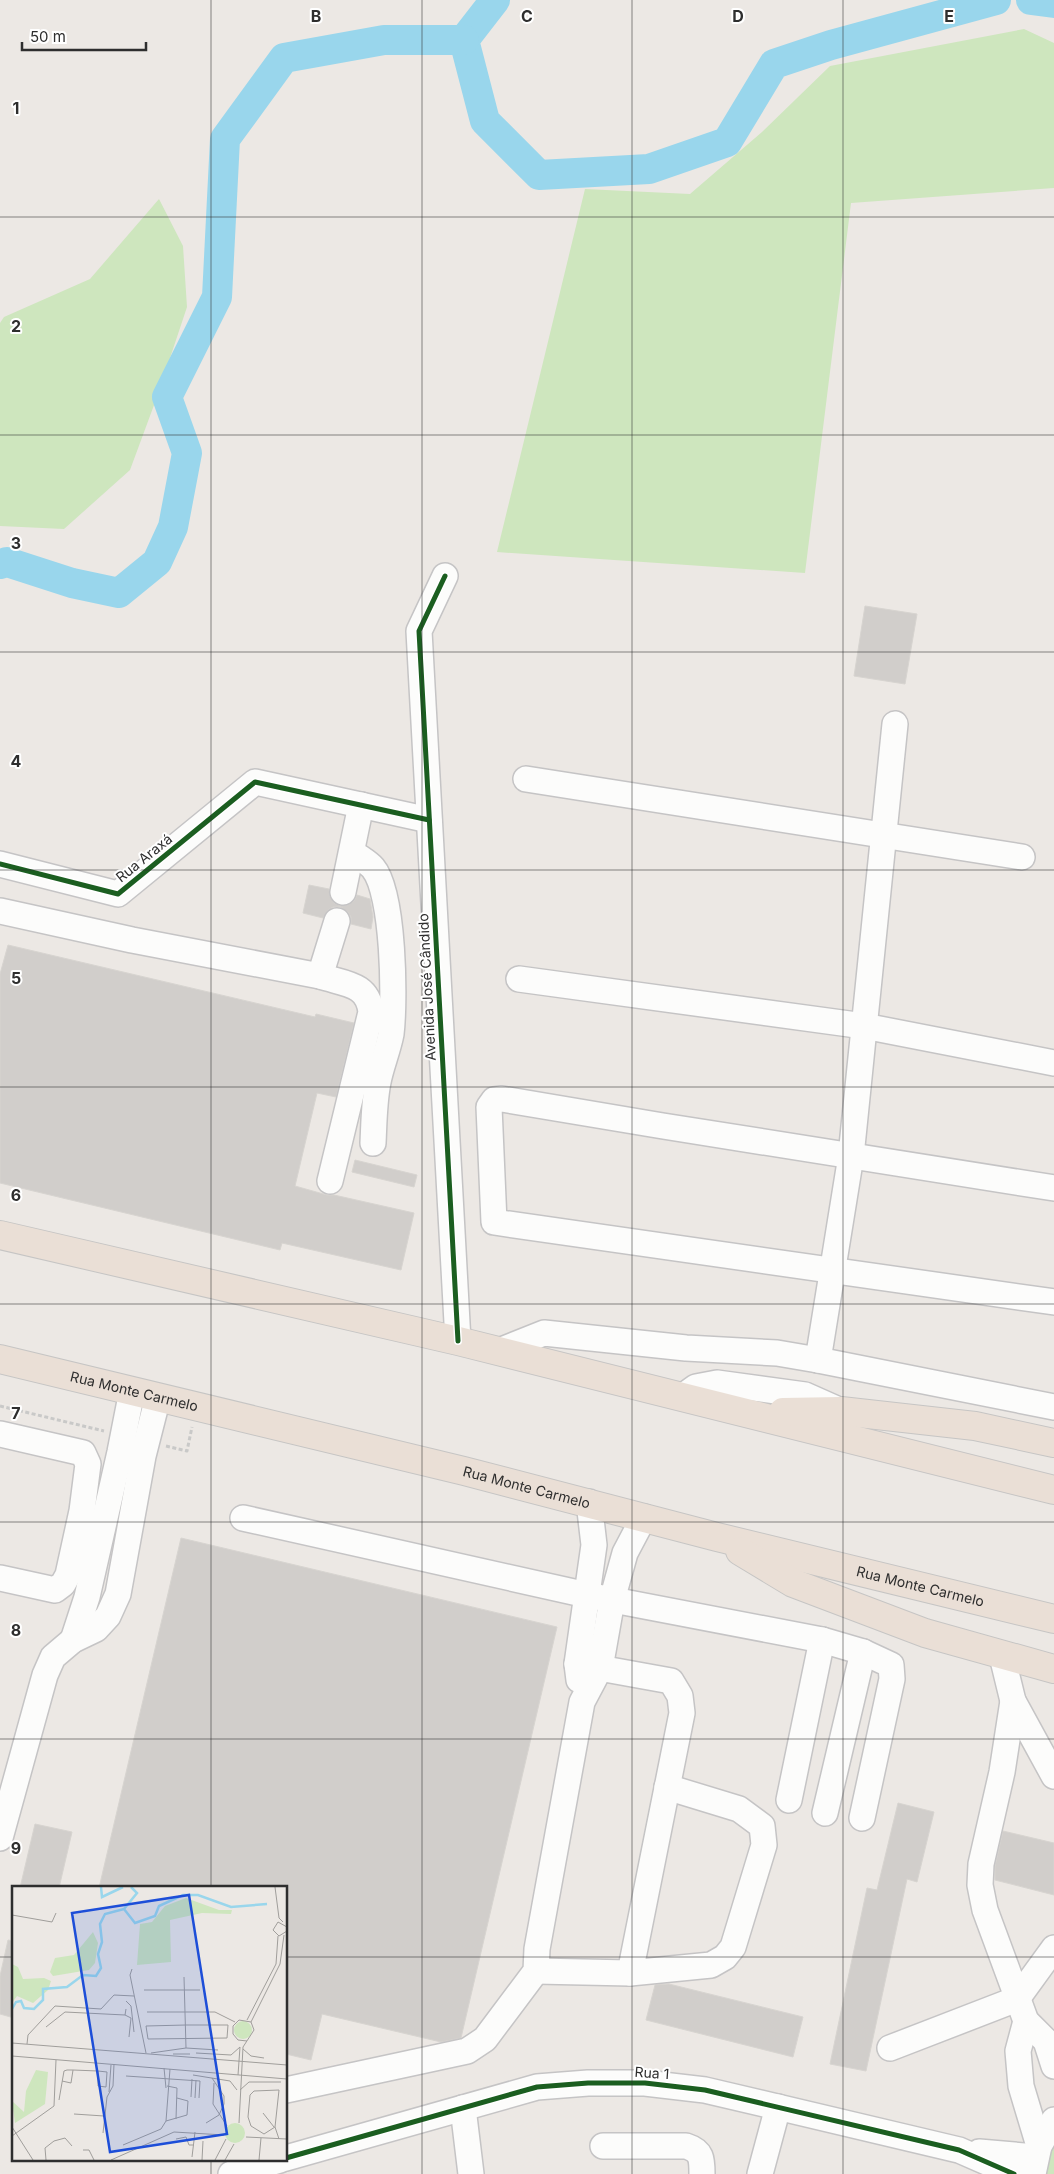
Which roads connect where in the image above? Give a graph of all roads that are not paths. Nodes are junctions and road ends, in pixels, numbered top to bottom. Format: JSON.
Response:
{"nodes":[{"id":1,"x":445,"y":576,"type":"dead end"},
{"id":2,"x":895,"y":724,"type":"dead end"},
{"id":3,"x":526,"y":779,"type":"dead end"},
{"id":4,"x":362,"y":806,"type":"junction"},
{"id":5,"x":429,"y":820,"type":"junction"},
{"id":6,"x":884,"y":834,"type":"junction"},
{"id":7,"x":352,"y":852,"type":"junction"},
{"id":8,"x":1022,"y":857,"type":"dead end"},
{"id":9,"x":0,"y":864,"type":"edge"},
{"id":10,"x":343,"y":892,"type":"dead end"},
{"id":11,"x":0,"y":912,"type":"edge"},
{"id":12,"x":337,"y":921,"type":"dead end"},
{"id":13,"x":320,"y":976,"type":"junction"},
{"id":14,"x":519,"y":979,"type":"dead end"},
{"id":15,"x":864,"y":1026,"type":"junction"},
{"id":16,"x":1054,"y":1063,"type":"edge"},
{"id":17,"x":373,"y":1143,"type":"dead end"},
{"id":18,"x":851,"y":1156,"type":"junction"},
{"id":19,"x":330,"y":1181,"type":"dead end"},
{"id":20,"x":1054,"y":1188,"type":"edge"},
{"id":21,"x":0,"y":1235,"type":"edge"},
{"id":22,"x":834,"y":1270,"type":"junction"},
{"id":23,"x":1054,"y":1302,"type":"edge"},
{"id":24,"x":458,"y":1341,"type":"junction"},
{"id":25,"x":686,"y":1348,"type":"junction"},
{"id":26,"x":498,"y":1352,"type":"junction"},
{"id":27,"x":0,"y":1359,"type":"edge"},
{"id":28,"x":818,"y":1360,"type":"junction"},
{"id":29,"x":689,"y":1392,"type":"junction"},
{"id":30,"x":145,"y":1394,"type":"junction"},
{"id":31,"x":1054,"y":1407,"type":"edge"},
{"id":32,"x":841,"y":1411,"type":"junction"},
{"id":33,"x":750,"y":1413,"type":"junction"},
{"id":34,"x":135,"y":1438,"type":"junction"},
{"id":35,"x":1,"y":1441,"type":"edge"},
{"id":36,"x":1054,"y":1443,"type":"edge"},
{"id":37,"x":1054,"y":1490,"type":"edge"},
{"id":38,"x":589,"y":1502,"type":"junction"},
{"id":39,"x":93,"y":1513,"type":"junction"},
{"id":40,"x":644,"y":1517,"type":"junction"},
{"id":41,"x":243,"y":1518,"type":"dead end"},
{"id":42,"x":131,"y":1523,"type":"junction"},
{"id":43,"x":717,"y":1537,"type":"junction"},
{"id":44,"x":0,"y":1578,"type":"edge"},
{"id":45,"x":587,"y":1595,"type":"junction"},
{"id":46,"x":612,"y":1600,"type":"junction"},
{"id":47,"x":1054,"y":1619,"type":"edge"},
{"id":48,"x":89,"y":1622,"type":"junction"},
{"id":49,"x":822,"y":1640,"type":"junction"},
{"id":50,"x":863,"y":1652,"type":"junction"},
{"id":51,"x":1002,"y":1656,"type":"junction"},
{"id":52,"x":588,"y":1666,"type":"junction"},
{"id":53,"x":1054,"y":1669,"type":"edge"},
{"id":54,"x":1013,"y":1702,"type":"junction"},
{"id":55,"x":1054,"y":1776,"type":"edge"},
{"id":56,"x":667,"y":1787,"type":"junction"},
{"id":57,"x":789,"y":1800,"type":"dead end"},
{"id":58,"x":825,"y":1813,"type":"dead end"},
{"id":59,"x":862,"y":1818,"type":"dead end"},
{"id":60,"x":0,"y":1838,"type":"edge"},
{"id":61,"x":1054,"y":1948,"type":"edge"},
{"id":62,"x":536,"y":1972,"type":"junction"},
{"id":63,"x":630,"y":1973,"type":"junction"},
{"id":64,"x":1021,"y":2010,"type":"junction"},
{"id":65,"x":890,"y":2048,"type":"dead end"},
{"id":66,"x":1054,"y":2066,"type":"edge"},
{"id":67,"x":288,"y":2090,"type":"edge"},
{"id":68,"x":778,"y":2107,"type":"junction"},
{"id":69,"x":463,"y":2108,"type":"junction"},
{"id":70,"x":1054,"y":2120,"type":"edge"},
{"id":71,"x":603,"y":2146,"type":"dead end"},
{"id":72,"x":959,"y":2150,"type":"junction"},
{"id":73,"x":288,"y":2157,"type":"edge"},
{"id":74,"x":1036,"y":2159,"type":"edge"},
{"id":75,"x":273,"y":2162,"type":"edge"},
{"id":76,"x":231,"y":2174,"type":"edge"},
{"id":77,"x":471,"y":2174,"type":"edge"},
{"id":78,"x":702,"y":2174,"type":"edge"},
{"id":79,"x":760,"y":2174,"type":"edge"},
{"id":80,"x":1014,"y":2174,"type":"edge"}],
"edges":[{"from":1,"to":5,"type":"street","name":"Avenida José Cândido"},
{"from":2,"to":6,"type":"street"},
{"from":3,"to":6,"type":"street"},
{"from":4,"to":5,"type":"street"},
{"from":4,"to":7,"type":"street"},
{"from":4,"to":9,"type":"street","name":"Rua Araxá"},
{"from":5,"to":24,"type":"street","name":"Avenida José Cândido"},
{"from":6,"to":8,"type":"street"},
{"from":6,"to":15,"type":"street"},
{"from":7,"to":10,"type":"street"},
{"from":7,"to":17,"type":"street"},
{"from":11,"to":13,"type":"street"},
{"from":12,"to":13,"type":"street"},
{"from":13,"to":19,"type":"street"},
{"from":14,"to":15,"type":"street"},
{"from":15,"to":16,"type":"street"},
{"from":15,"to":18,"type":"street"},
{"from":18,"to":20,"type":"street"},
{"from":18,"to":22,"type":"street"},
{"from":18,"to":22,"type":"street"},
{"from":21,"to":24,"type":"highway"},
{"from":22,"to":23,"type":"street"},
{"from":22,"to":28,"type":"street"},
{"from":24,"to":26,"type":"highway"},
{"from":25,"to":26,"type":"street"},
{"from":25,"to":28,"type":"street"},
{"from":25,"to":29,"type":"street"},
{"from":26,"to":29,"type":"highway"},
{"from":27,"to":30,"type":"highway","name":"Rua Monte Carmelo"},
{"from":28,"to":31,"type":"street"},
{"from":29,"to":32,"type":"street"},
{"from":29,"to":33,"type":"highway"},
{"from":30,"to":34,"type":"street"},
{"from":30,"to":38,"type":"highway","name":"Rua Monte Carmelo"},
{"from":32,"to":33,"type":"highway"},
{"from":32,"to":36,"type":"highway"},
{"from":33,"to":37,"type":"highway"},
{"from":34,"to":39,"type":"street"},
{"from":34,"to":42,"type":"street"},
{"from":35,"to":39,"type":"street"},
{"from":38,"to":40,"type":"highway","name":"Rua Monte Carmelo"},
{"from":38,"to":45,"type":"street"},
{"from":39,"to":42,"type":"street"},
{"from":39,"to":44,"type":"street"},
{"from":39,"to":48,"type":"street"},
{"from":40,"to":43,"type":"highway","name":"Rua Monte Carmelo"},
{"from":40,"to":46,"type":"street"},
{"from":41,"to":45,"type":"street"},
{"from":42,"to":48,"type":"street"},
{"from":43,"to":47,"type":"highway","name":"Rua Monte Carmelo"},
{"from":43,"to":51,"type":"highway"},
{"from":45,"to":46,"type":"street"},
{"from":45,"to":52,"type":"street"},
{"from":46,"to":49,"type":"street"},
{"from":46,"to":52,"type":"street"},
{"from":48,"to":60,"type":"street"},
{"from":49,"to":50,"type":"street"},
{"from":49,"to":57,"type":"street"},
{"from":50,"to":58,"type":"street"},
{"from":50,"to":59,"type":"street"},
{"from":51,"to":53,"type":"highway"},
{"from":51,"to":54,"type":"street"},
{"from":52,"to":56,"type":"street"},
{"from":52,"to":62,"type":"street"},
{"from":54,"to":55,"type":"street"},
{"from":54,"to":64,"type":"street"},
{"from":56,"to":63,"type":"street"},
{"from":56,"to":63,"type":"street"},
{"from":61,"to":64,"type":"street"},
{"from":62,"to":63,"type":"street"},
{"from":62,"to":67,"type":"street"},
{"from":64,"to":65,"type":"street"},
{"from":64,"to":66,"type":"street"},
{"from":64,"to":74,"type":"street"},
{"from":68,"to":69,"type":"street","name":"Rua 1"},
{"from":68,"to":72,"type":"street","name":"Rua 1"},
{"from":68,"to":79,"type":"street"},
{"from":69,"to":73,"type":"street","name":"Rua 1"},
{"from":69,"to":77,"type":"street"},
{"from":70,"to":74,"type":"street"},
{"from":71,"to":78,"type":"street"},
{"from":72,"to":74,"type":"street"},
{"from":72,"to":80,"type":"street","name":"Rua 1"},
{"from":75,"to":76,"type":"street"}]}
